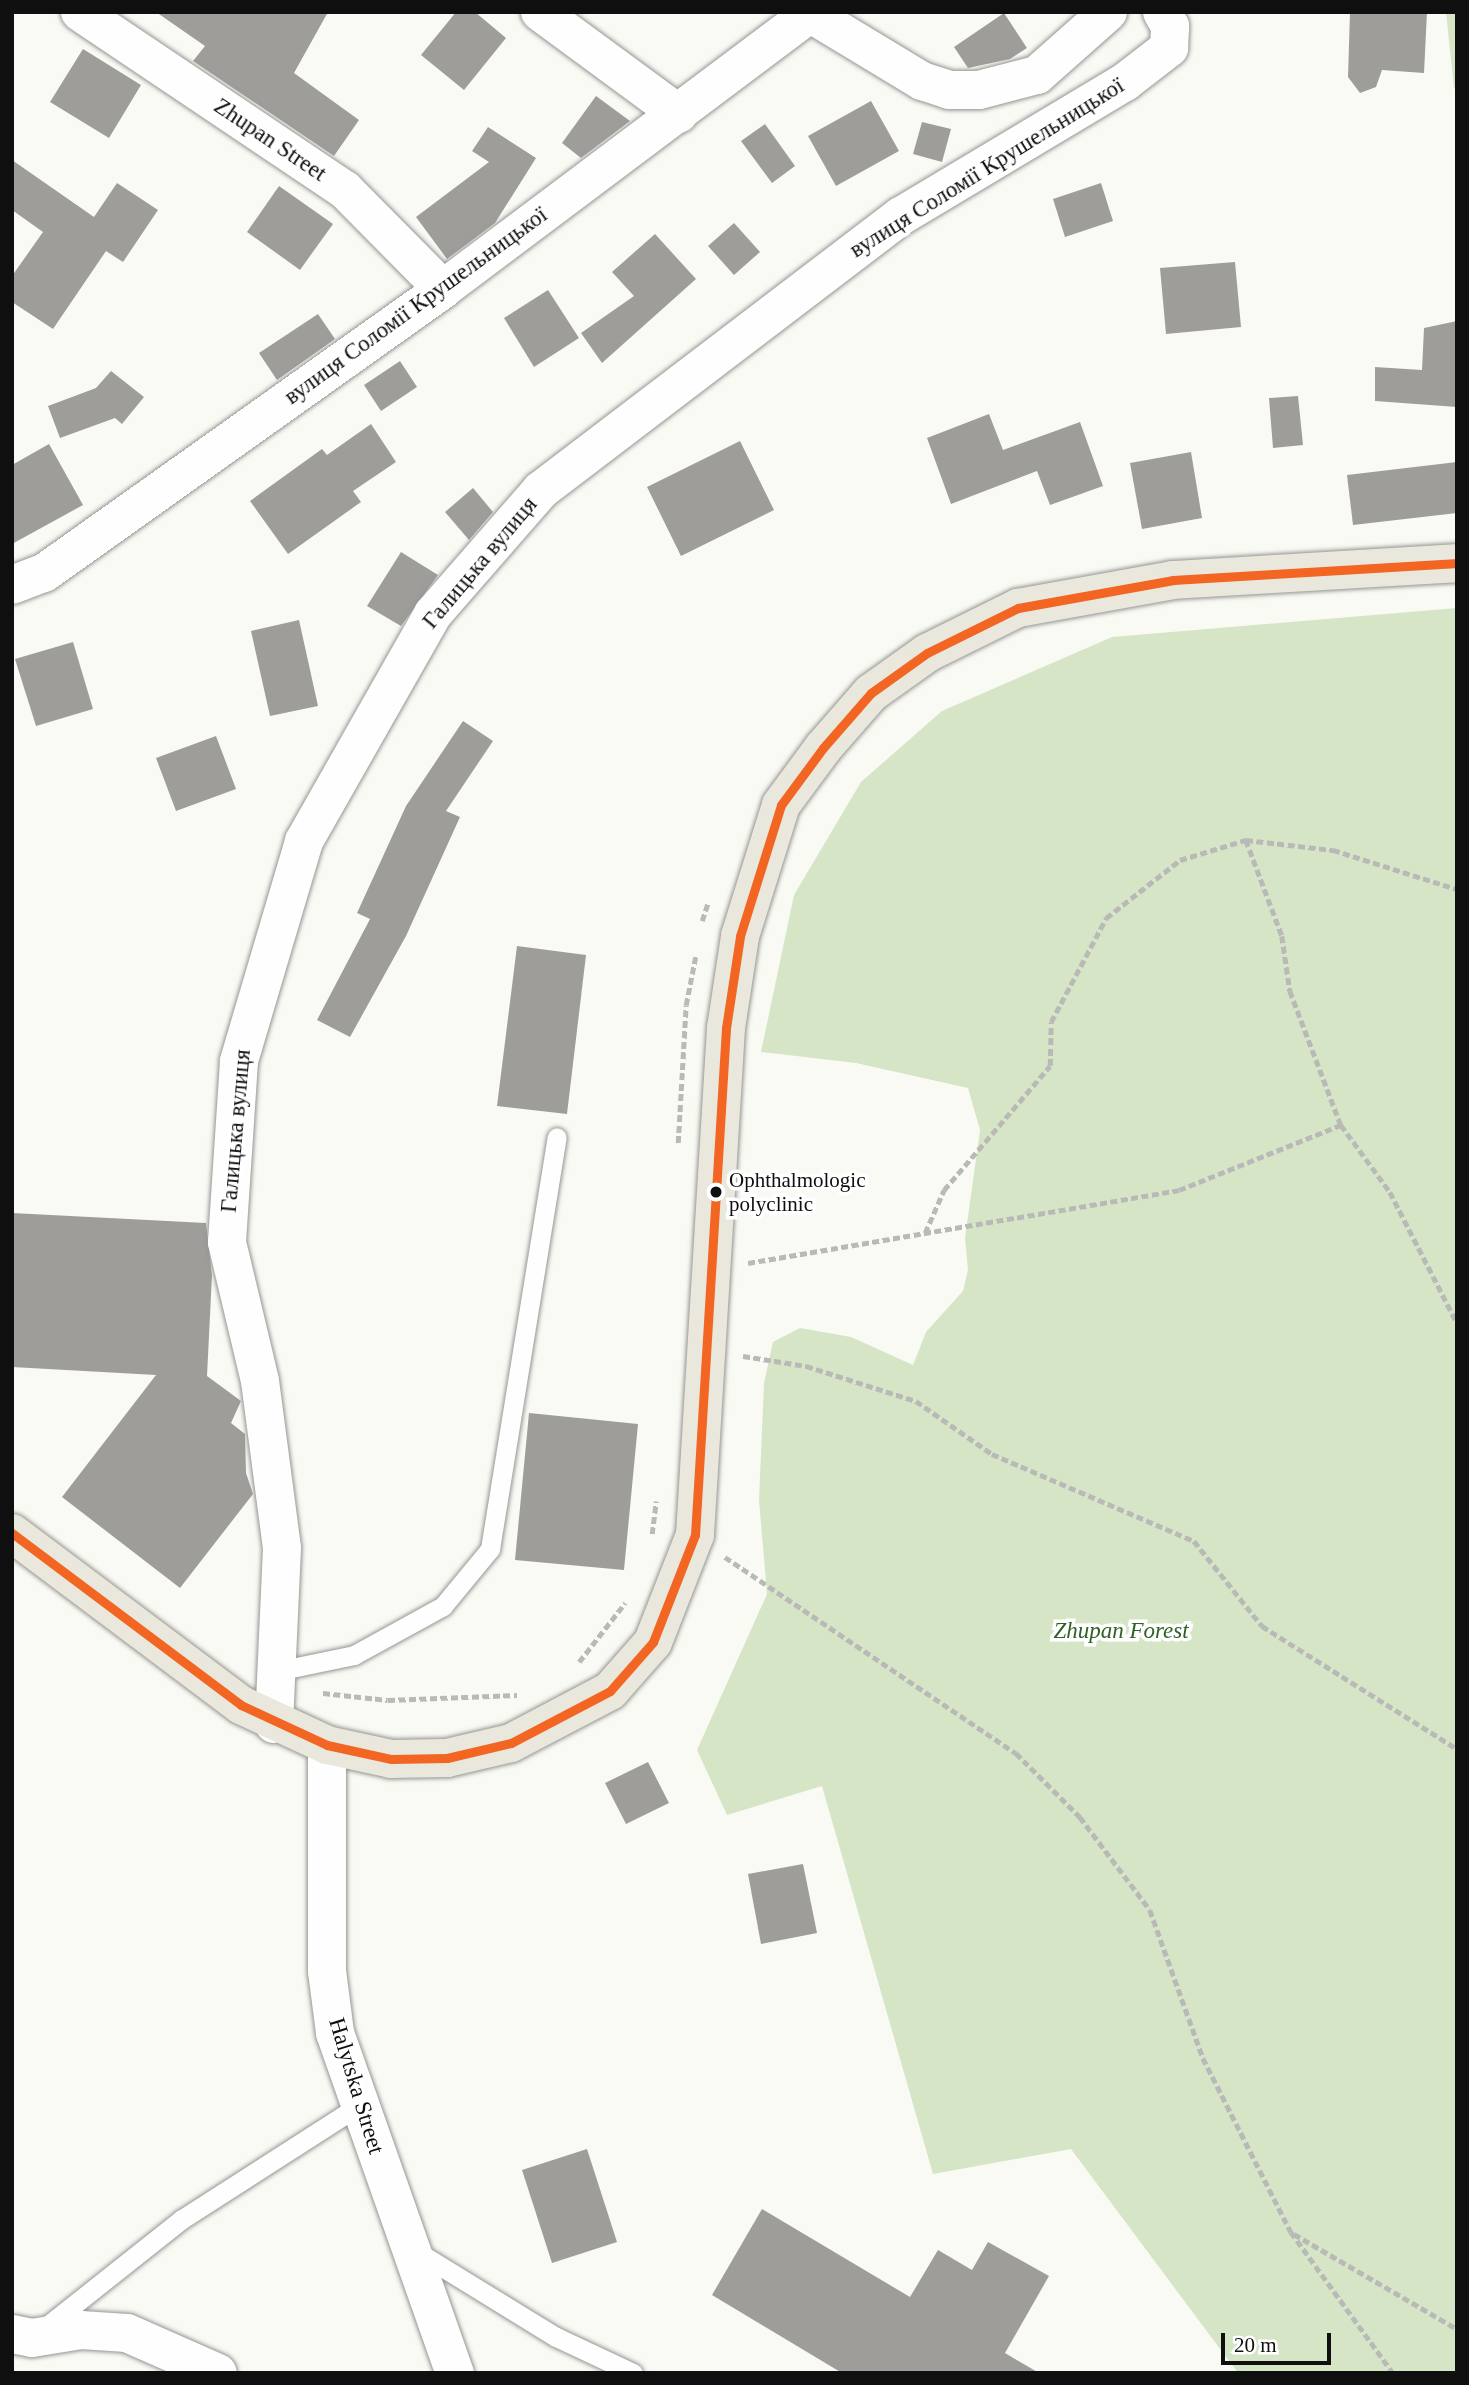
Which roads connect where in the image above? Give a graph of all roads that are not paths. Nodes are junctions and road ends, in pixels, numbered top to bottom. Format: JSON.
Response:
{"nodes":[{"id":1,"x":80,"y":12,"type":"edge"},
{"id":2,"x":540,"y":12,"type":"edge"},
{"id":3,"x":1108,"y":12,"type":"edge"},
{"id":4,"x":1162,"y":12,"type":"edge"},
{"id":5,"x":812,"y":13,"type":"edge"},
{"id":6,"x":678,"y":114,"type":"junction"},
{"id":7,"x":443,"y":289,"type":"junction"},
{"id":8,"x":541,"y":490,"type":"joint"},
{"id":9,"x":1457,"y":563,"type":"edge"},
{"id":10,"x":12,"y":585,"type":"edge"},
{"id":11,"x":557,"y":1137,"type":"dead end"},
{"id":12,"x":12,"y":1533,"type":"edge"},
{"id":13,"x":277,"y":1671,"type":"junction"},
{"id":14,"x":274,"y":1724,"type":"junction"},
{"id":15,"x":327,"y":1745,"type":"junction"},
{"id":16,"x":358,"y":2106,"type":"junction"},
{"id":17,"x":416,"y":2251,"type":"junction"},
{"id":18,"x":19,"y":2342,"type":"edge"},
{"id":19,"x":218,"y":2373,"type":"edge"},
{"id":20,"x":455,"y":2373,"type":"edge"},
{"id":21,"x":633,"y":2373,"type":"edge"}],
"edges":[{"from":1,"to":7,"type":"street","name":"Zhupan Street"},
{"from":2,"to":6,"type":"street"},
{"from":3,"to":5,"type":"street","name":"вулиця Соломії Крушельницької"},
{"from":4,"to":8,"type":"street","name":"вулиця Соломії Крушельницької"},
{"from":5,"to":6,"type":"street","name":"вулиця Соломії Крушельницької"},
{"from":6,"to":7,"type":"street","name":"вулиця Соломії Крушельницької"},
{"from":7,"to":10,"type":"street","name":"вулиця Соломії Крушельницької"},
{"from":8,"to":13,"type":"street","name":"Галицька вулиця"},
{"from":9,"to":15,"type":"main road"},
{"from":11,"to":13,"type":"lane"},
{"from":12,"to":14,"type":"main road"},
{"from":13,"to":14,"type":"street","name":"Галицька вулиця"},
{"from":14,"to":15,"type":"main road"},
{"from":15,"to":16,"type":"street","name":"Halytska Street"},
{"from":16,"to":17,"type":"street","name":"Halytska Street"},
{"from":16,"to":18,"type":"lane"},
{"from":17,"to":20,"type":"street","name":"Halytska Street"},
{"from":17,"to":21,"type":"lane"},
{"from":18,"to":19,"type":"street"}]}
